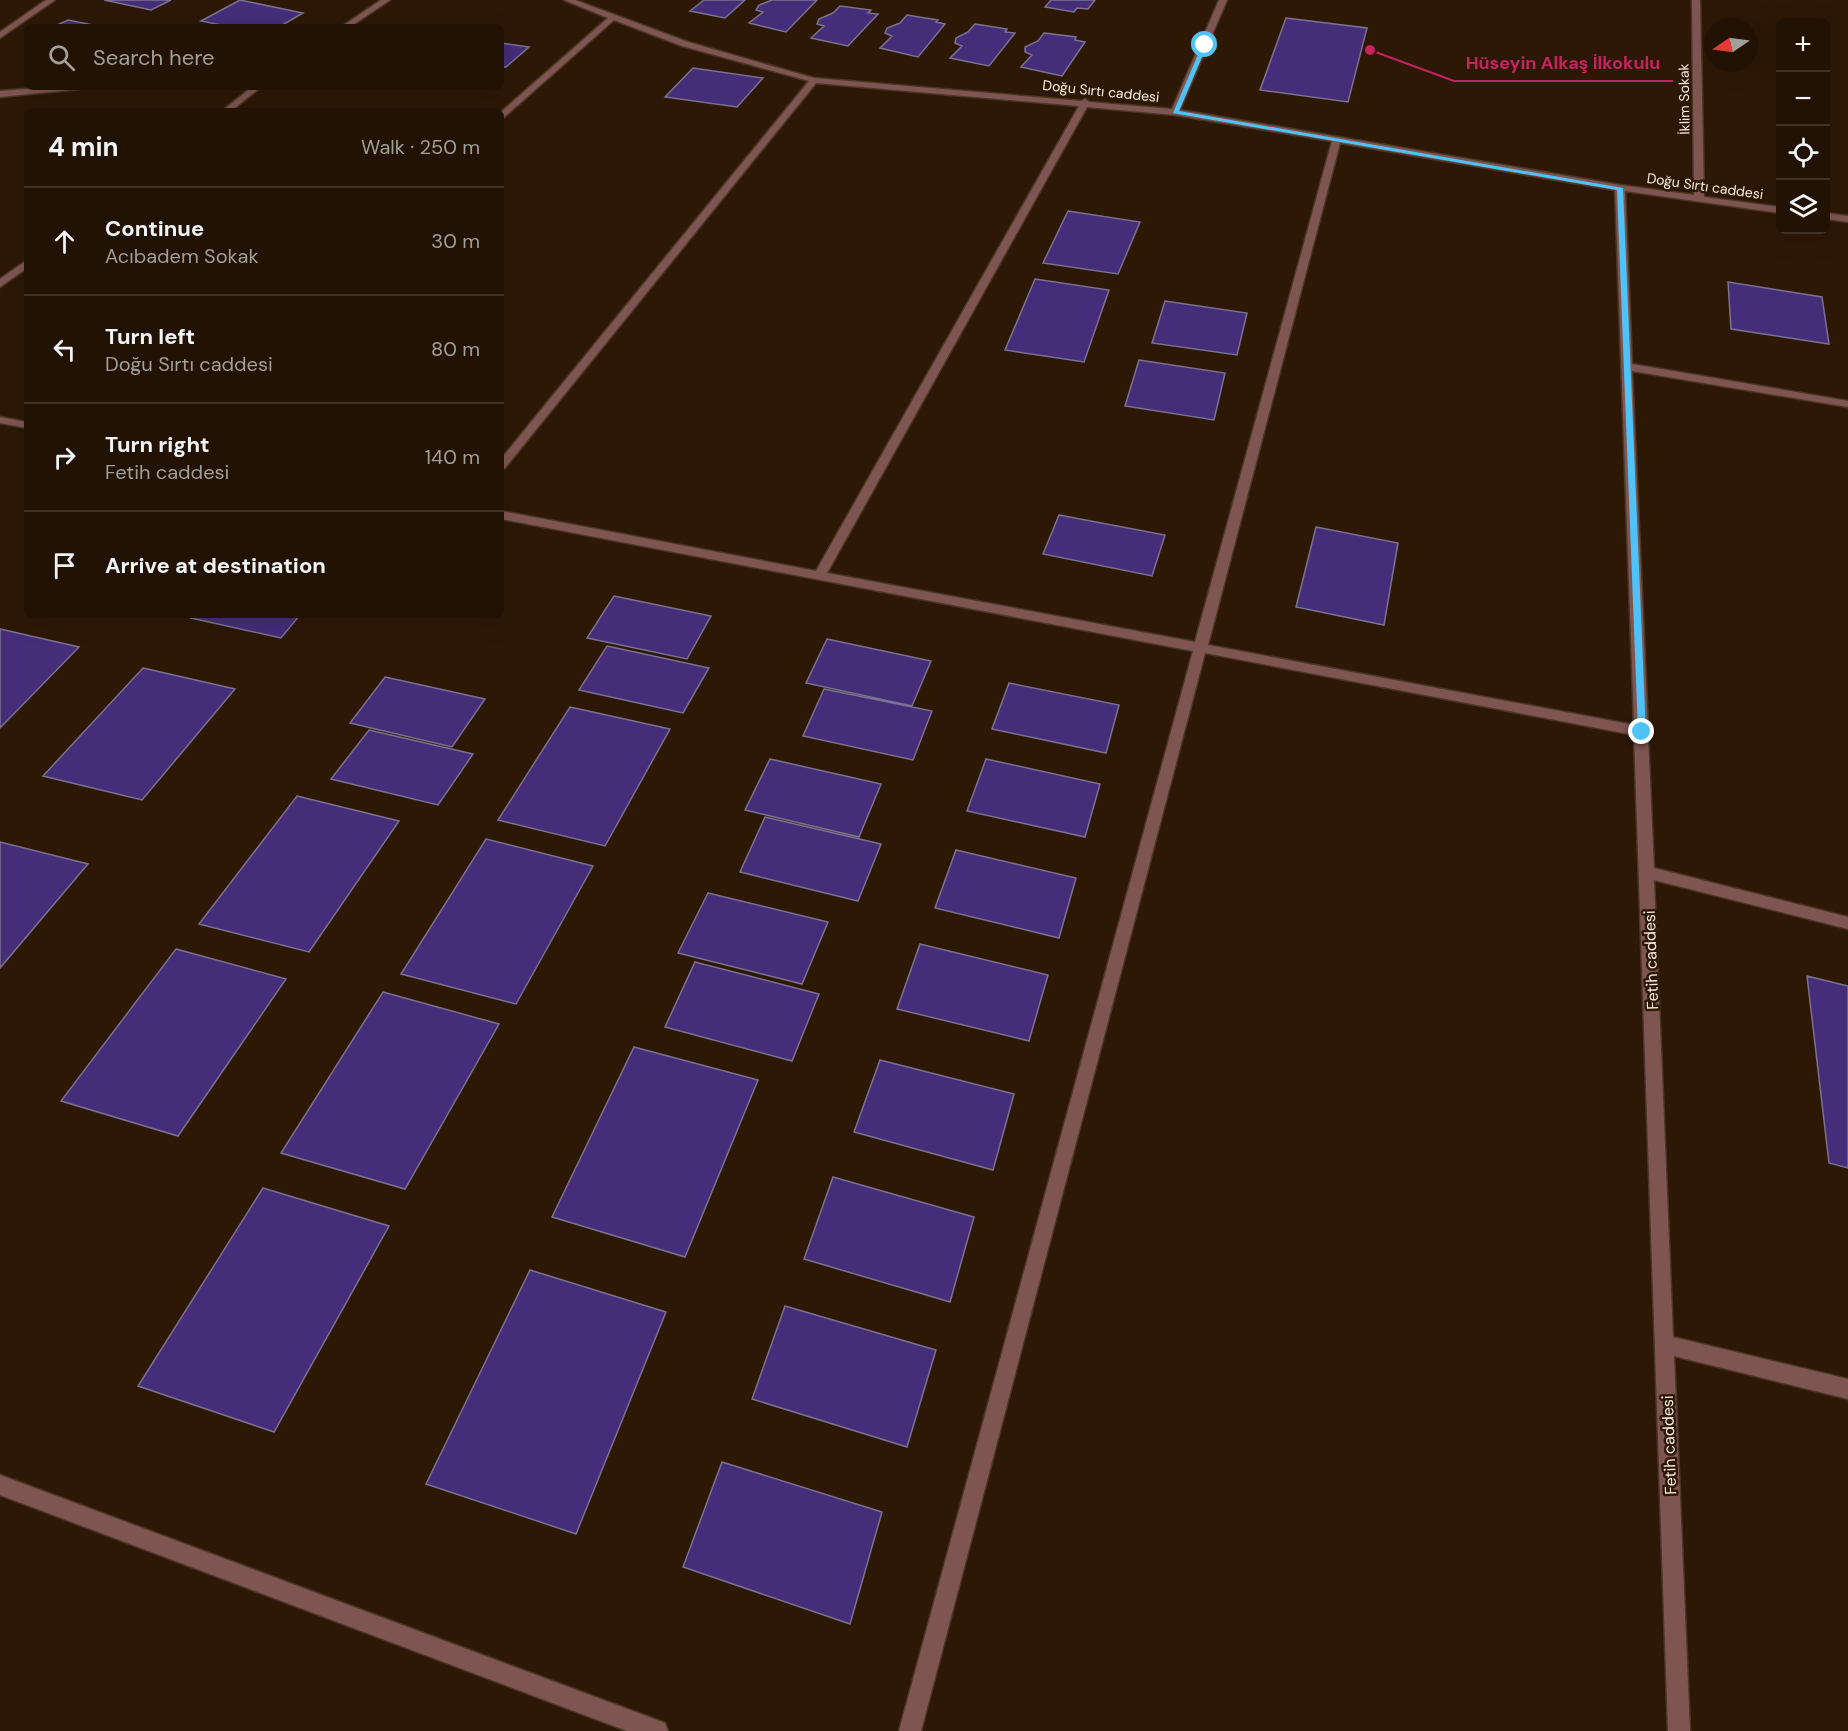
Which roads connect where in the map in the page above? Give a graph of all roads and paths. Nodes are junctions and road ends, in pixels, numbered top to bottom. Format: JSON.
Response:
{"nodes":[{"id":1,"x":51,"y":0,"type":"edge"},
{"id":2,"x":386,"y":0,"type":"edge"},
{"id":3,"x":568,"y":0,"type":"edge"},
{"id":4,"x":1223,"y":0,"type":"edge"},
{"id":5,"x":1696,"y":0,"type":"edge"},
{"id":6,"x":613,"y":17,"type":"junction"},
{"id":7,"x":350,"y":24,"type":"edge"},
{"id":8,"x":0,"y":36,"type":"edge"},
{"id":9,"x":814,"y":80,"type":"junction"},
{"id":10,"x":46,"y":90,"type":"edge"},
{"id":11,"x":253,"y":90,"type":"edge"},
{"id":12,"x":0,"y":94,"type":"edge"},
{"id":13,"x":1085,"y":102,"type":"junction"},
{"id":14,"x":230,"y":108,"type":"edge"},
{"id":15,"x":1175,"y":112,"type":"junction"},
{"id":16,"x":504,"y":114,"type":"edge"},
{"id":17,"x":1336,"y":138,"type":"junction"},
{"id":18,"x":1620,"y":188,"type":"junction"},
{"id":19,"x":1699,"y":198,"type":"junction"},
{"id":20,"x":1776,"y":209,"type":"edge"},
{"id":21,"x":1830,"y":217,"type":"edge"},
{"id":22,"x":1848,"y":219,"type":"edge"},
{"id":23,"x":24,"y":265,"type":"edge"},
{"id":24,"x":0,"y":284,"type":"edge"},
{"id":25,"x":1629,"y":367,"type":"junction"},
{"id":26,"x":1848,"y":404,"type":"edge"},
{"id":27,"x":0,"y":420,"type":"edge"},
{"id":28,"x":24,"y":424,"type":"edge"},
{"id":29,"x":504,"y":462,"type":"edge"},
{"id":30,"x":504,"y":516,"type":"edge"},
{"id":31,"x":820,"y":576,"type":"junction"},
{"id":32,"x":1202,"y":648,"type":"junction"},
{"id":33,"x":1642,"y":732,"type":"junction"},
{"id":34,"x":1648,"y":873,"type":"junction"},
{"id":35,"x":1848,"y":922,"type":"edge"},
{"id":36,"x":1665,"y":1344,"type":"junction"},
{"id":37,"x":1848,"y":1389,"type":"edge"},
{"id":38,"x":0,"y":1485,"type":"edge"},
{"id":39,"x":657,"y":1731,"type":"edge"},
{"id":40,"x":910,"y":1731,"type":"edge"},
{"id":41,"x":1679,"y":1731,"type":"edge"}],
"edges":[{"from":1,"to":8,"type":"street"},
{"from":2,"to":7,"type":"street"},
{"from":3,"to":6,"type":"street","name":"Doğu Sırtı caddesi"},
{"from":4,"to":15,"type":"street"},
{"from":5,"to":19,"type":"street","name":"İklim Sokak"},
{"from":6,"to":9,"type":"street","name":"Doğu Sırtı caddesi"},
{"from":6,"to":16,"type":"street"},
{"from":9,"to":13,"type":"street","name":"Doğu Sırtı caddesi"},
{"from":9,"to":29,"type":"street"},
{"from":10,"to":12,"type":"street"},
{"from":11,"to":14,"type":"street"},
{"from":13,"to":15,"type":"street","name":"Doğu Sırtı caddesi"},
{"from":13,"to":31,"type":"street"},
{"from":15,"to":17,"type":"street","name":"Doğu Sırtı caddesi"},
{"from":17,"to":18,"type":"street","name":"Doğu Sırtı caddesi"},
{"from":17,"to":32,"type":"street"},
{"from":18,"to":19,"type":"street","name":"Doğu Sırtı caddesi"},
{"from":18,"to":25,"type":"street","name":"Fetih caddesi"},
{"from":19,"to":20,"type":"street","name":"Doğu Sırtı caddesi"},
{"from":21,"to":22,"type":"street"},
{"from":23,"to":24,"type":"street"},
{"from":25,"to":26,"type":"street"},
{"from":25,"to":33,"type":"street","name":"Fetih caddesi"},
{"from":27,"to":28,"type":"street"},
{"from":30,"to":31,"type":"street"},
{"from":31,"to":32,"type":"street"},
{"from":32,"to":33,"type":"street"},
{"from":32,"to":40,"type":"street"},
{"from":33,"to":34,"type":"street","name":"Fetih caddesi"},
{"from":34,"to":35,"type":"street"},
{"from":34,"to":36,"type":"street","name":"Fetih caddesi"},
{"from":36,"to":37,"type":"street"},
{"from":36,"to":41,"type":"street","name":"Fetih caddesi"},
{"from":38,"to":39,"type":"street"}]}
